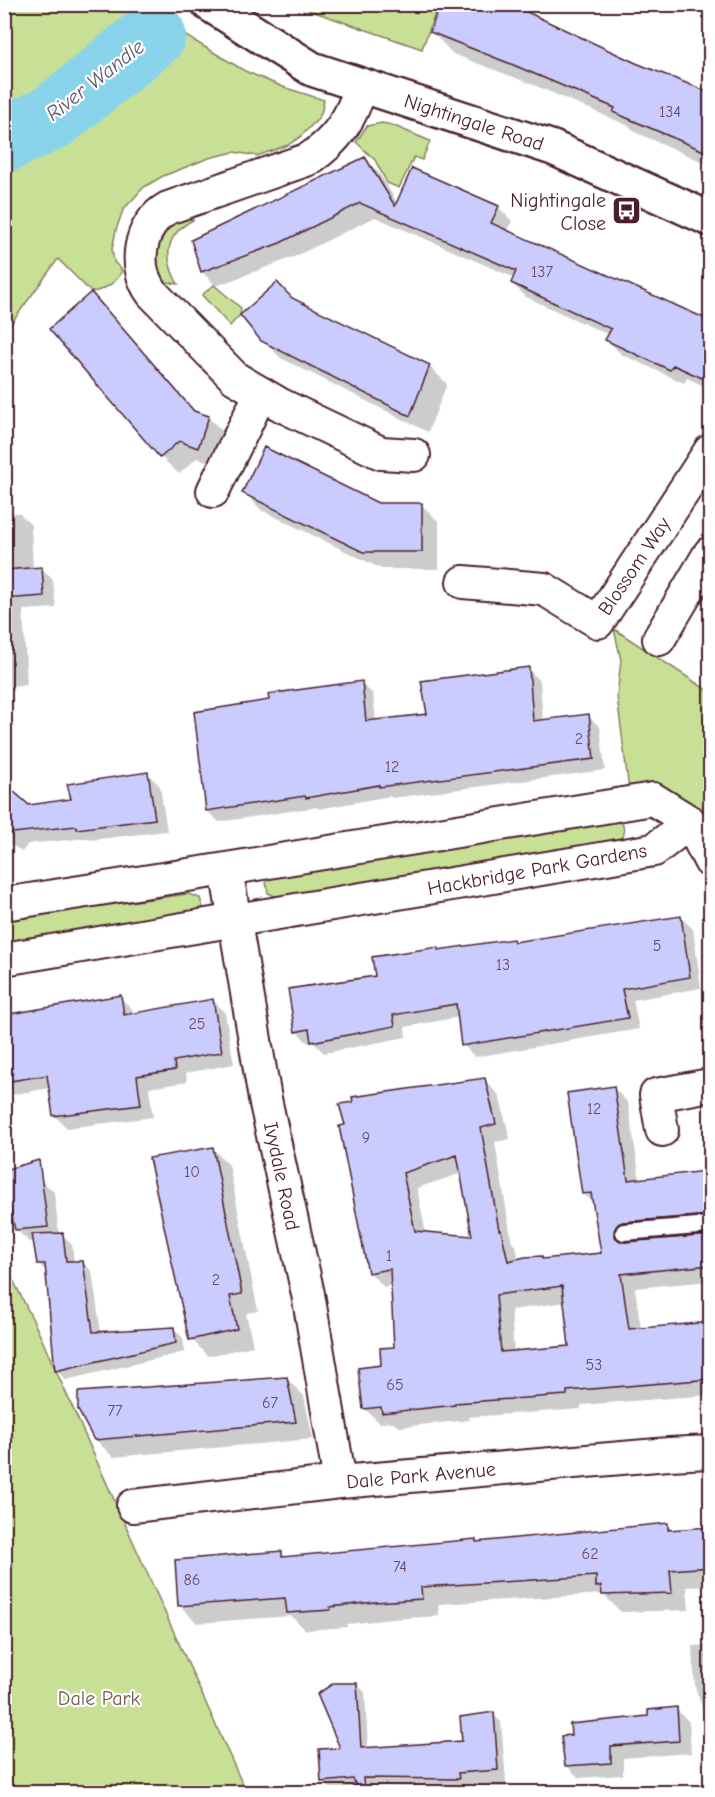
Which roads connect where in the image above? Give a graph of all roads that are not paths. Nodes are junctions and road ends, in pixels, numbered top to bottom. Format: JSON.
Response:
{"nodes":[{"id":1,"x":209,"y":4,"type":"edge"},
{"id":2,"x":362,"y":85,"type":"junction"},
{"id":3,"x":711,"y":219,"type":"edge"},
{"id":4,"x":261,"y":393,"type":"junction"},
{"id":5,"x":711,"y":451,"type":"edge"},
{"id":6,"x":414,"y":455,"type":"dead end"},
{"id":7,"x":213,"y":491,"type":"dead end"},
{"id":8,"x":711,"y":553,"type":"edge"},
{"id":9,"x":463,"y":582,"type":"dead end"},
{"id":10,"x":659,"y":639,"type":"dead end"},
{"id":11,"x":690,"y":822,"type":"junction"},
{"id":12,"x":711,"y":861,"type":"edge"},
{"id":13,"x":226,"y":869,"type":"junction"},
{"id":14,"x":4,"y":904,"type":"edge"},
{"id":15,"x":236,"y":919,"type":"junction"},
{"id":16,"x":4,"y":959,"type":"edge"},
{"id":17,"x":711,"y":1085,"type":"edge"},
{"id":18,"x":662,"y":1130,"type":"dead end"},
{"id":19,"x":711,"y":1225,"type":"edge"},
{"id":20,"x":624,"y":1232,"type":"dead end"},
{"id":21,"x":711,"y":1452,"type":"edge"},
{"id":22,"x":340,"y":1482,"type":"junction"},
{"id":23,"x":133,"y":1506,"type":"dead end"}],
"edges":[{"from":1,"to":2,"type":"main road","name":"Nightingale Road"},
{"from":2,"to":3,"type":"main road","name":"Nightingale Road"},
{"from":2,"to":4,"type":"street"},
{"from":4,"to":6,"type":"street"},
{"from":4,"to":7,"type":"street"},
{"from":5,"to":9,"type":"street","name":"Blossom Way"},
{"from":8,"to":10,"type":"street"},
{"from":11,"to":12,"type":"street"},
{"from":11,"to":13,"type":"street"},
{"from":11,"to":15,"type":"street","name":"Hackbridge Park Gardens"},
{"from":13,"to":14,"type":"street"},
{"from":13,"to":15,"type":"street","name":"Ivydale Road"},
{"from":15,"to":16,"type":"street","name":"Hackbridge Park Gardens"},
{"from":15,"to":22,"type":"street","name":"Ivydale Road"},
{"from":17,"to":18,"type":"street"},
{"from":19,"to":20,"type":"lane"},
{"from":21,"to":22,"type":"street","name":"Dale Park Avenue"},
{"from":22,"to":23,"type":"street","name":"Dale Park Avenue"}]}
